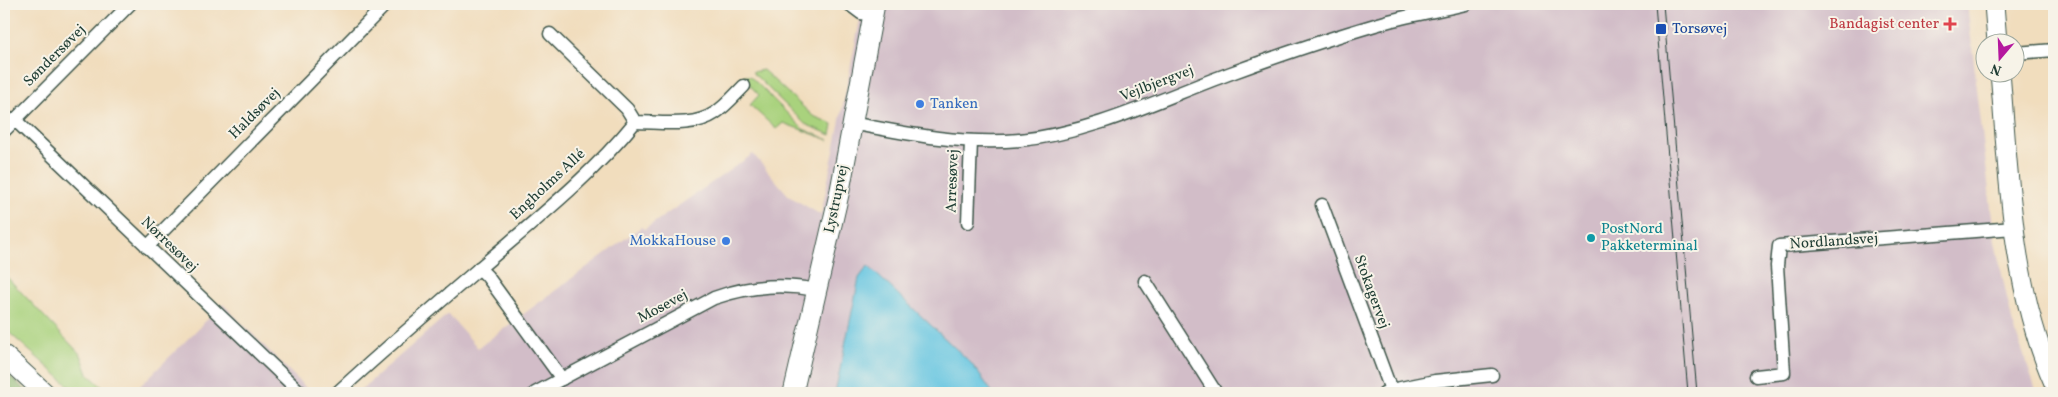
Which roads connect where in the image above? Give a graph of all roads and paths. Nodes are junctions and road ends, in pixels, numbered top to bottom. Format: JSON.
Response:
{"nodes":[{"id":1,"x":130,"y":4,"type":"edge"},
{"id":2,"x":386,"y":4,"type":"edge"},
{"id":3,"x":849,"y":4,"type":"edge"},
{"id":4,"x":1466,"y":4,"type":"edge"},
{"id":5,"x":1994,"y":4,"type":"edge"},
{"id":6,"x":874,"y":9,"type":"edge"},
{"id":7,"x":1996,"y":32,"type":"edge"},
{"id":8,"x":550,"y":34,"type":"dead end"},
{"id":9,"x":2054,"y":50,"type":"edge"},
{"id":10,"x":2026,"y":52,"type":"edge"},
{"id":11,"x":2001,"y":82,"type":"edge"},
{"id":12,"x":744,"y":86,"type":"dead end"},
{"id":13,"x":15,"y":120,"type":"junction"},
{"id":14,"x":635,"y":122,"type":"junction"},
{"id":15,"x":851,"y":123,"type":"junction"},
{"id":16,"x":4,"y":132,"type":"edge"},
{"id":17,"x":971,"y":141,"type":"junction"},
{"id":18,"x":1322,"y":205,"type":"dead end"},
{"id":19,"x":968,"y":222,"type":"dead end"},
{"id":20,"x":2014,"y":228,"type":"junction"},
{"id":21,"x":147,"y":247,"type":"junction"},
{"id":22,"x":479,"y":268,"type":"junction"},
{"id":23,"x":1145,"y":281,"type":"dead end"},
{"id":24,"x":816,"y":290,"type":"junction"},
{"id":25,"x":4,"y":355,"type":"edge"},
{"id":26,"x":1492,"y":376,"type":"dead end"},
{"id":27,"x":1756,"y":376,"type":"dead end"},
{"id":28,"x":562,"y":379,"type":"junction"},
{"id":29,"x":2054,"y":383,"type":"edge"},
{"id":30,"x":1387,"y":392,"type":"edge"},
{"id":31,"x":45,"y":393,"type":"edge"},
{"id":32,"x":301,"y":393,"type":"edge"},
{"id":33,"x":337,"y":393,"type":"edge"},
{"id":34,"x":535,"y":393,"type":"edge"},
{"id":35,"x":794,"y":393,"type":"edge"},
{"id":36,"x":1216,"y":393,"type":"edge"}],
"edges":[{"from":1,"to":13,"type":"street","name":"Søndersøvej"},
{"from":2,"to":21,"type":"street","name":"Haldsøvej"},
{"from":3,"to":6,"type":"street"},
{"from":4,"to":17,"type":"street","name":"Vejlbjergvej"},
{"from":5,"to":7,"type":"street"},
{"from":6,"to":15,"type":"street","name":"Lystrupvej"},
{"from":8,"to":14,"type":"street"},
{"from":9,"to":10,"type":"street"},
{"from":11,"to":20,"type":"street"},
{"from":12,"to":14,"type":"street"},
{"from":13,"to":16,"type":"street","name":"Søndersøvej"},
{"from":13,"to":21,"type":"street","name":"Nørresøvej"},
{"from":14,"to":22,"type":"street","name":"Engholms Allé"},
{"from":15,"to":17,"type":"street","name":"Vejlbjergvej"},
{"from":15,"to":24,"type":"street","name":"Lystrupvej"},
{"from":17,"to":19,"type":"street","name":"Arresøvej"},
{"from":18,"to":30,"type":"street","name":"Stokagervej"},
{"from":20,"to":27,"type":"street","name":"Nordlandsvej"},
{"from":20,"to":29,"type":"street"},
{"from":21,"to":32,"type":"street","name":"Nørresøvej"},
{"from":22,"to":28,"type":"street"},
{"from":22,"to":33,"type":"street","name":"Engholms Allé"},
{"from":23,"to":36,"type":"street"},
{"from":24,"to":28,"type":"street","name":"Mosevej"},
{"from":24,"to":35,"type":"street","name":"Lystrupvej"},
{"from":25,"to":31,"type":"street"},
{"from":26,"to":30,"type":"street","name":"Stokagervej"},
{"from":28,"to":34,"type":"street","name":"Mosevej"}]}
